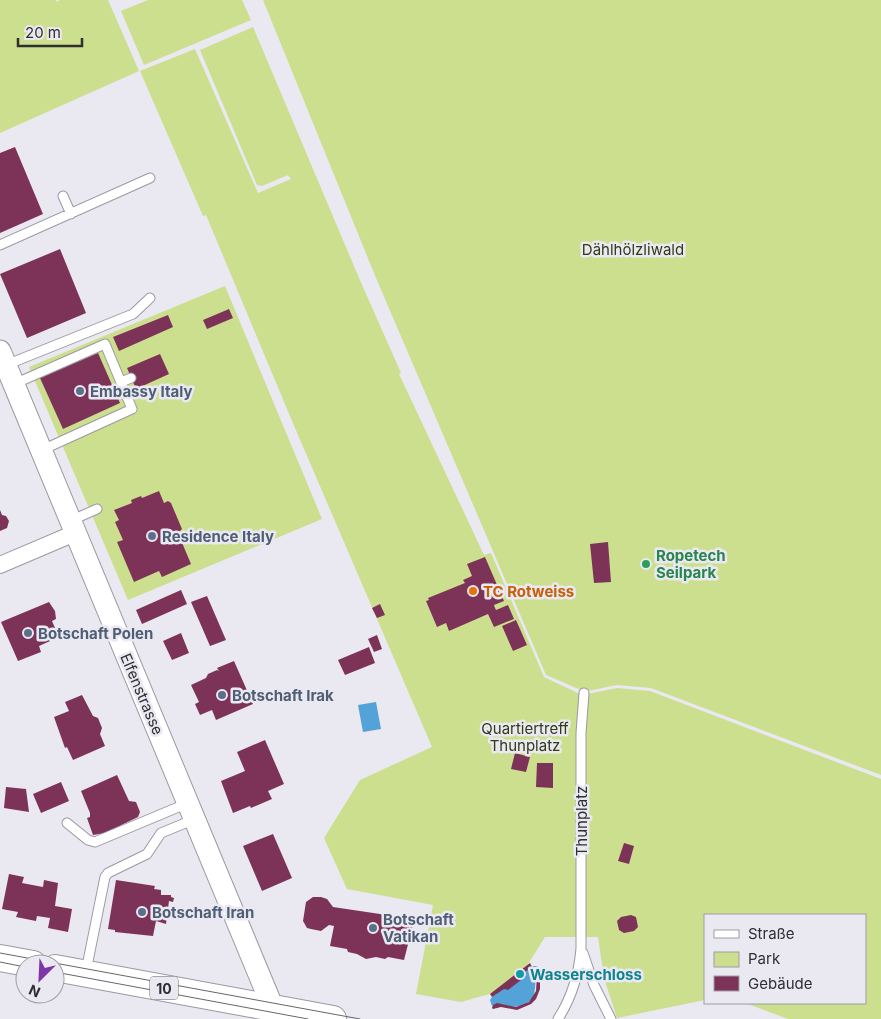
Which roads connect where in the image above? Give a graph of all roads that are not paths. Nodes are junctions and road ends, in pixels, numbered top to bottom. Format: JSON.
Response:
{"nodes":[{"id":1,"x":150,"y":178,"type":"dead end"},
{"id":2,"x":63,"y":196,"type":"dead end"},
{"id":3,"x":71,"y":214,"type":"junction"},
{"id":4,"x":0,"y":245,"type":"edge"},
{"id":5,"x":150,"y":298,"type":"dead end"},
{"id":6,"x":116,"y":344,"type":"dead end"},
{"id":7,"x":107,"y":348,"type":"junction"},
{"id":8,"x":7,"y":367,"type":"edge"},
{"id":9,"x":131,"y":378,"type":"dead end"},
{"id":10,"x":121,"y":382,"type":"junction"},
{"id":11,"x":41,"y":450,"type":"junction"},
{"id":12,"x":97,"y":509,"type":"dead end"},
{"id":13,"x":73,"y":527,"type":"junction"},
{"id":14,"x":0,"y":565,"type":"edge"},
{"id":15,"x":584,"y":694,"type":"dead end"},
{"id":16,"x":191,"y":811,"type":"junction"},
{"id":17,"x":67,"y":822,"type":"dead end"},
{"id":18,"x":581,"y":948,"type":"junction"},
{"id":19,"x":0,"y":958,"type":"edge"},
{"id":20,"x":15,"y":961,"type":"edge"},
{"id":21,"x":65,"y":970,"type":"edge"},
{"id":22,"x":86,"y":974,"type":"junction"},
{"id":23,"x":269,"y":1014,"type":"edge"},
{"id":24,"x":333,"y":1019,"type":"edge"},
{"id":25,"x":558,"y":1019,"type":"edge"},
{"id":26,"x":611,"y":1019,"type":"edge"}],
"edges":[{"from":1,"to":3,"type":"lane"},
{"from":2,"to":3,"type":"lane"},
{"from":3,"to":4,"type":"lane"},
{"from":5,"to":8,"type":"lane"},
{"from":6,"to":7,"type":"lane"},
{"from":7,"to":8,"type":"lane"},
{"from":7,"to":10,"type":"lane"},
{"from":8,"to":11,"type":"street","name":"Elfenstrasse"},
{"from":9,"to":10,"type":"lane"},
{"from":10,"to":11,"type":"lane"},
{"from":11,"to":13,"type":"street","name":"Elfenstrasse"},
{"from":12,"to":13,"type":"lane"},
{"from":13,"to":14,"type":"street"},
{"from":13,"to":16,"type":"street","name":"Elfenstrasse"},
{"from":15,"to":18,"type":"lane","name":"Thunplatz"},
{"from":16,"to":17,"type":"lane"},
{"from":16,"to":22,"type":"lane"},
{"from":16,"to":23,"type":"street","name":"Elfenstrasse"},
{"from":18,"to":25,"type":"lane","name":"Thunplatz"},
{"from":18,"to":26,"type":"lane","name":"Thunplatz"},
{"from":19,"to":20,"type":"main road"},
{"from":21,"to":22,"type":"main road","number":"10"},
{"from":22,"to":23,"type":"main road","number":"10"},
{"from":23,"to":24,"type":"main road","number":"10"}]}
